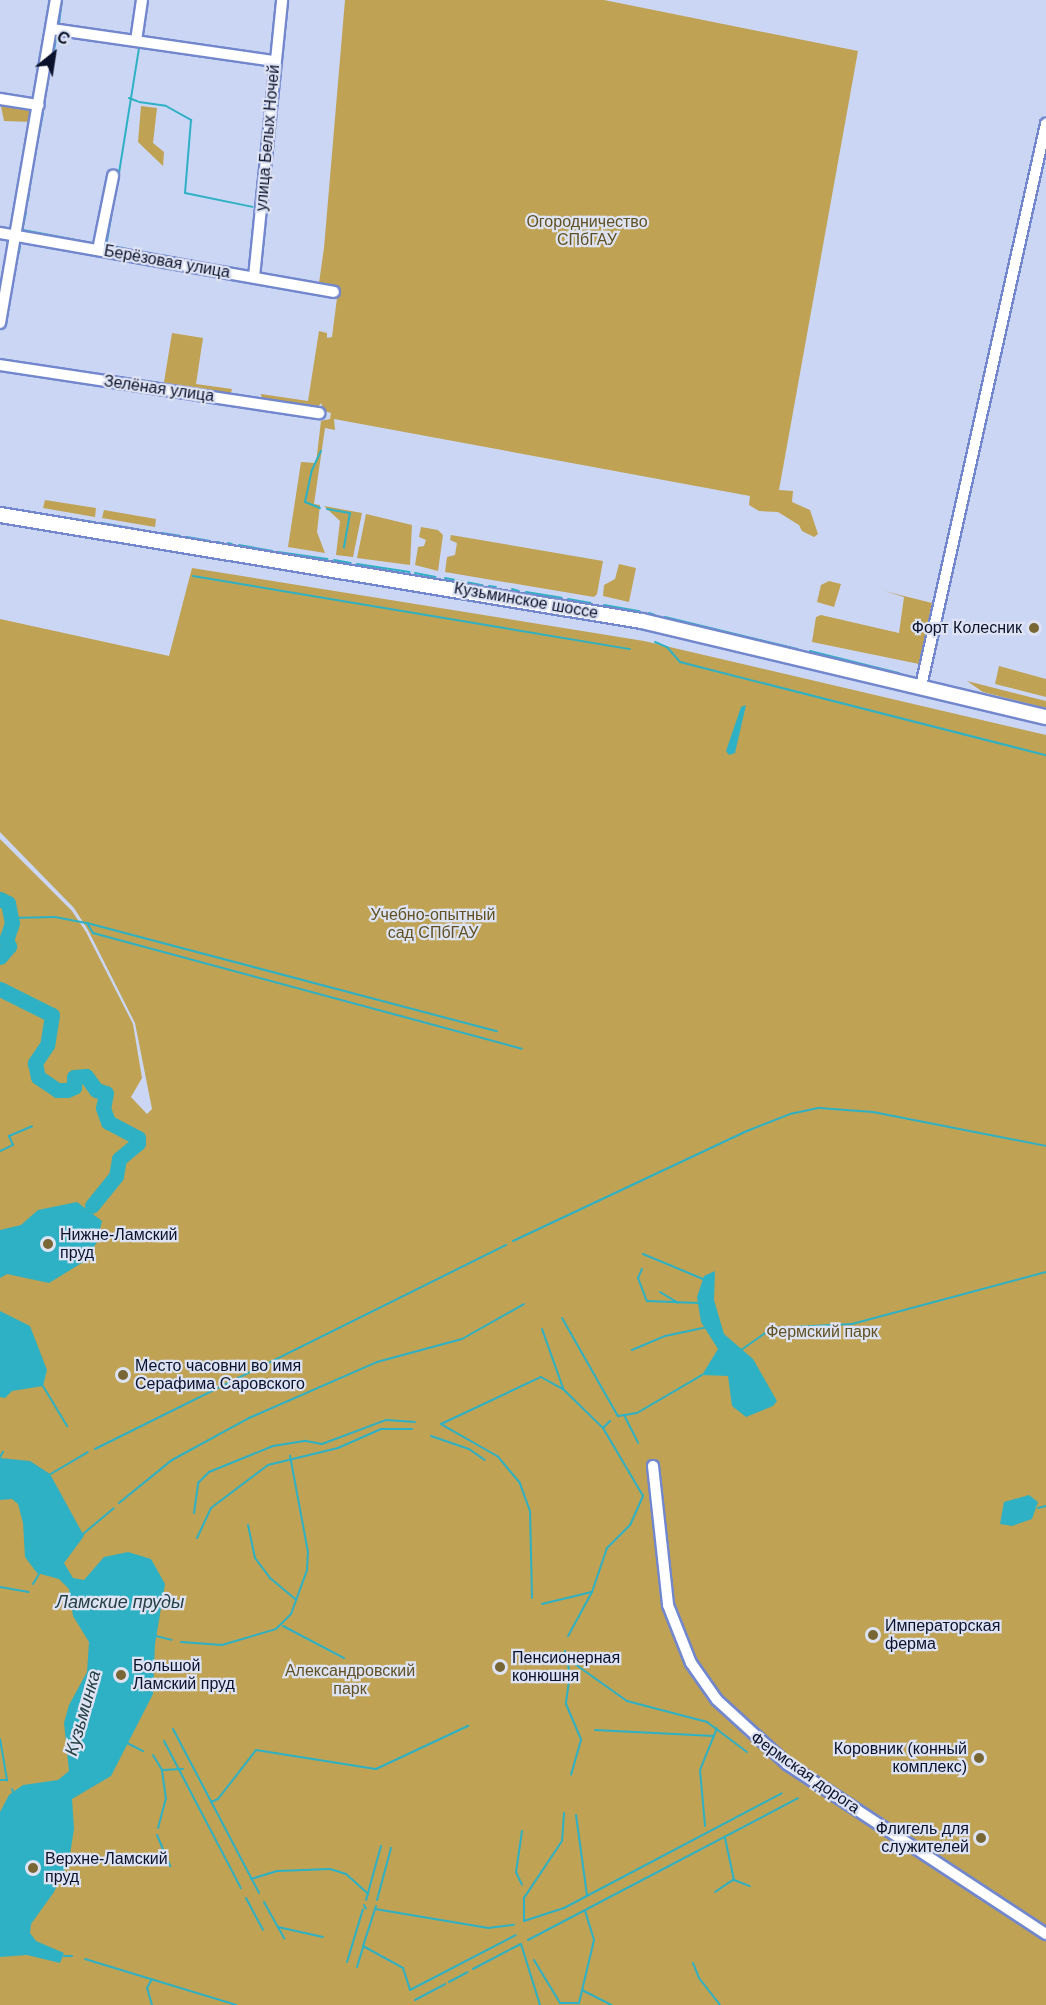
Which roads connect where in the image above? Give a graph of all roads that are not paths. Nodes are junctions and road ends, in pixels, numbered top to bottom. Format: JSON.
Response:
{"nodes":[{"id":1,"x":56,"y":0,"type":"edge"},
{"id":2,"x":142,"y":0,"type":"edge"},
{"id":3,"x":282,"y":0,"type":"edge"},
{"id":4,"x":52,"y":29,"type":"junction"},
{"id":5,"x":136,"y":41,"type":"junction"},
{"id":6,"x":274,"y":61,"type":"junction"},
{"id":7,"x":0,"y":99,"type":"edge"},
{"id":8,"x":39,"y":105,"type":"junction"},
{"id":9,"x":1046,"y":124,"type":"edge"},
{"id":10,"x":113,"y":176,"type":"dead end"},
{"id":11,"x":0,"y":233,"type":"edge"},
{"id":12,"x":16,"y":236,"type":"junction"},
{"id":13,"x":98,"y":250,"type":"junction"},
{"id":14,"x":254,"y":277,"type":"junction"},
{"id":15,"x":334,"y":292,"type":"dead end"},
{"id":16,"x":0,"y":323,"type":"edge"},
{"id":17,"x":0,"y":365,"type":"edge"},
{"id":18,"x":319,"y":413,"type":"dead end"},
{"id":19,"x":0,"y":515,"type":"edge"},
{"id":20,"x":921,"y":686,"type":"junction"},
{"id":21,"x":1046,"y":717,"type":"edge"},
{"id":22,"x":653,"y":1466,"type":"dead end"},
{"id":23,"x":1046,"y":1934,"type":"edge"}],
"edges":[{"from":1,"to":4,"type":"street"},
{"from":2,"to":5,"type":"street"},
{"from":3,"to":6,"type":"street","name":"улица Белых Ночей"},
{"from":4,"to":5,"type":"street"},
{"from":4,"to":8,"type":"street"},
{"from":5,"to":6,"type":"street"},
{"from":6,"to":14,"type":"street","name":"улица Белых Ночей"},
{"from":7,"to":8,"type":"street"},
{"from":8,"to":12,"type":"street"},
{"from":9,"to":20,"type":"street"},
{"from":10,"to":13,"type":"street"},
{"from":11,"to":12,"type":"street","name":"Берёзовая улица"},
{"from":12,"to":13,"type":"street","name":"Берёзовая улица"},
{"from":12,"to":16,"type":"street"},
{"from":13,"to":14,"type":"street","name":"Берёзовая улица"},
{"from":14,"to":15,"type":"street","name":"Берёзовая улица"},
{"from":17,"to":18,"type":"street","name":"Зелёная улица"},
{"from":19,"to":20,"type":"main road","name":"Кузьминское шоссе"},
{"from":20,"to":21,"type":"main road","name":"Кузьминское шоссе"},
{"from":22,"to":23,"type":"street","name":"Фермская дорога"}]}
